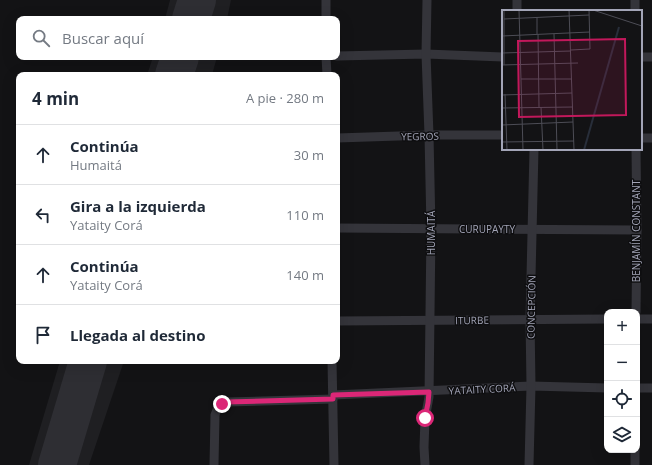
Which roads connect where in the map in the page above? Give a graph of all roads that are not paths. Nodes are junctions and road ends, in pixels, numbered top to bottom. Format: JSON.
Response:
{"nodes":[{"id":1,"x":326,"y":0,"type":"edge"},
{"id":2,"x":427,"y":0,"type":"edge"},
{"id":3,"x":517,"y":0,"type":"edge"},
{"id":4,"x":518,"y":10,"type":"edge"},
{"id":5,"x":326,"y":16,"type":"edge"},
{"id":6,"x":426,"y":54,"type":"junction"},
{"id":7,"x":340,"y":56,"type":"edge"},
{"id":8,"x":502,"y":57,"type":"edge"},
{"id":9,"x":326,"y":60,"type":"edge"},
{"id":10,"x":327,"y":72,"type":"edge"},
{"id":11,"x":429,"y":135,"type":"junction"},
{"id":12,"x":502,"y":135,"type":"edge"},
{"id":13,"x":340,"y":138,"type":"edge"},
{"id":14,"x":534,"y":150,"type":"edge"},
{"id":15,"x":636,"y":150,"type":"edge"},
{"id":16,"x":340,"y":228,"type":"edge"},
{"id":17,"x":431,"y":229,"type":"junction"},
{"id":18,"x":533,"y":230,"type":"junction"},
{"id":19,"x":637,"y":230,"type":"junction"},
{"id":20,"x":636,"y":309,"type":"edge"},
{"id":21,"x":530,"y":319,"type":"junction"},
{"id":22,"x":604,"y":319,"type":"edge"},
{"id":23,"x":640,"y":319,"type":"edge"},
{"id":24,"x":652,"y":319,"type":"edge"},
{"id":25,"x":340,"y":321,"type":"edge"},
{"id":26,"x":430,"y":321,"type":"junction"},
{"id":27,"x":332,"y":364,"type":"edge"},
{"id":28,"x":531,"y":386,"type":"junction"},
{"id":29,"x":604,"y":388,"type":"edge"},
{"id":30,"x":640,"y":388,"type":"edge"},
{"id":31,"x":652,"y":388,"type":"edge"},
{"id":32,"x":429,"y":392,"type":"junction"},
{"id":33,"x":333,"y":397,"type":"junction"},
{"id":34,"x":635,"y":453,"type":"edge"},
{"id":35,"x":214,"y":465,"type":"edge"},
{"id":36,"x":334,"y":465,"type":"edge"},
{"id":37,"x":424,"y":465,"type":"edge"},
{"id":38,"x":529,"y":465,"type":"edge"},
{"id":39,"x":636,"y":465,"type":"edge"}],
"edges":[{"from":1,"to":5,"type":"street"},
{"from":2,"to":6,"type":"street","name":"HUMAITÁ"},
{"from":3,"to":4,"type":"street"},
{"from":6,"to":7,"type":"street"},
{"from":6,"to":8,"type":"street"},
{"from":6,"to":11,"type":"street","name":"HUMAITÁ"},
{"from":9,"to":10,"type":"street"},
{"from":11,"to":12,"type":"street","name":"YEGROS"},
{"from":11,"to":13,"type":"street","name":"YEGROS"},
{"from":11,"to":17,"type":"street","name":"HUMAITÁ"},
{"from":14,"to":18,"type":"street","name":"CONCEPCIÓN"},
{"from":15,"to":19,"type":"street","name":"BENJAMÍN CONSTANT"},
{"from":16,"to":17,"type":"street","name":"CURUPAYTY"},
{"from":17,"to":18,"type":"street","name":"CURUPAYTY"},
{"from":17,"to":26,"type":"street","name":"HUMAITÁ"},
{"from":18,"to":19,"type":"street","name":"CURUPAYTY"},
{"from":18,"to":21,"type":"street","name":"CONCEPCIÓN"},
{"from":19,"to":20,"type":"street","name":"BENJAMÍN CONSTANT"},
{"from":21,"to":22,"type":"street","name":"ITURBE"},
{"from":21,"to":26,"type":"street","name":"ITURBE"},
{"from":21,"to":28,"type":"street","name":"CONCEPCIÓN"},
{"from":23,"to":24,"type":"street"},
{"from":25,"to":26,"type":"street","name":"ITURBE"},
{"from":26,"to":32,"type":"street","name":"HUMAITÁ"},
{"from":27,"to":33,"type":"street"},
{"from":28,"to":29,"type":"street","name":"YATAITY CORÁ"},
{"from":28,"to":32,"type":"street","name":"YATAITY CORÁ"},
{"from":28,"to":38,"type":"street","name":"CONCEPCIÓN"},
{"from":30,"to":31,"type":"street"},
{"from":32,"to":33,"type":"street","name":"YATAITY CORÁ"},
{"from":32,"to":37,"type":"street","name":"HUMAITÁ"},
{"from":33,"to":35,"type":"street","name":"YATAITY CORÁ"},
{"from":33,"to":36,"type":"street"},
{"from":34,"to":39,"type":"street"}]}
